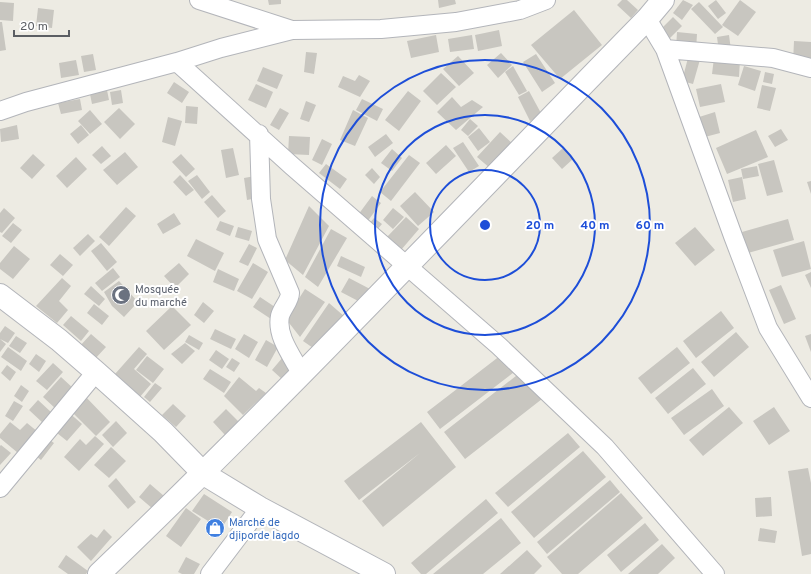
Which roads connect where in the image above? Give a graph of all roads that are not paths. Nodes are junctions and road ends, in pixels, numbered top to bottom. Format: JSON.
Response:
{"nodes":[{"id":1,"x":199,"y":0,"type":"edge"},
{"id":2,"x":546,"y":0,"type":"edge"},
{"id":3,"x":663,"y":0,"type":"edge"},
{"id":4,"x":648,"y":19,"type":"junction"},
{"id":5,"x":292,"y":30,"type":"junction"},
{"id":6,"x":665,"y":49,"type":"junction"},
{"id":7,"x":177,"y":62,"type":"junction"},
{"id":8,"x":811,"y":68,"type":"edge"},
{"id":9,"x":0,"y":111,"type":"edge"},
{"id":10,"x":259,"y":134,"type":"junction"},
{"id":11,"x":408,"y":265,"type":"junction"},
{"id":12,"x":0,"y":295,"type":"edge"},
{"id":13,"x":96,"y":372,"type":"junction"},
{"id":14,"x":301,"y":373,"type":"junction"},
{"id":15,"x":811,"y":398,"type":"edge"},
{"id":16,"x":204,"y":474,"type":"junction"},
{"id":17,"x":0,"y":488,"type":"edge"},
{"id":18,"x":260,"y":508,"type":"junction"},
{"id":19,"x":99,"y":574,"type":"edge"},
{"id":20,"x":210,"y":574,"type":"edge"},
{"id":21,"x":384,"y":574,"type":"edge"},
{"id":22,"x":715,"y":574,"type":"edge"}],
"edges":[{"from":1,"to":5,"type":"street"},
{"from":2,"to":5,"type":"street"},
{"from":3,"to":4,"type":"street"},
{"from":4,"to":6,"type":"street"},
{"from":4,"to":11,"type":"street"},
{"from":5,"to":7,"type":"street"},
{"from":6,"to":8,"type":"street"},
{"from":6,"to":15,"type":"street"},
{"from":7,"to":9,"type":"street"},
{"from":7,"to":10,"type":"street"},
{"from":10,"to":11,"type":"street"},
{"from":10,"to":14,"type":"street"},
{"from":11,"to":14,"type":"street"},
{"from":11,"to":22,"type":"street"},
{"from":12,"to":13,"type":"street"},
{"from":13,"to":16,"type":"street"},
{"from":13,"to":17,"type":"street"},
{"from":14,"to":16,"type":"street"},
{"from":16,"to":18,"type":"street"},
{"from":16,"to":19,"type":"street"},
{"from":18,"to":20,"type":"street"},
{"from":18,"to":21,"type":"street"}]}
